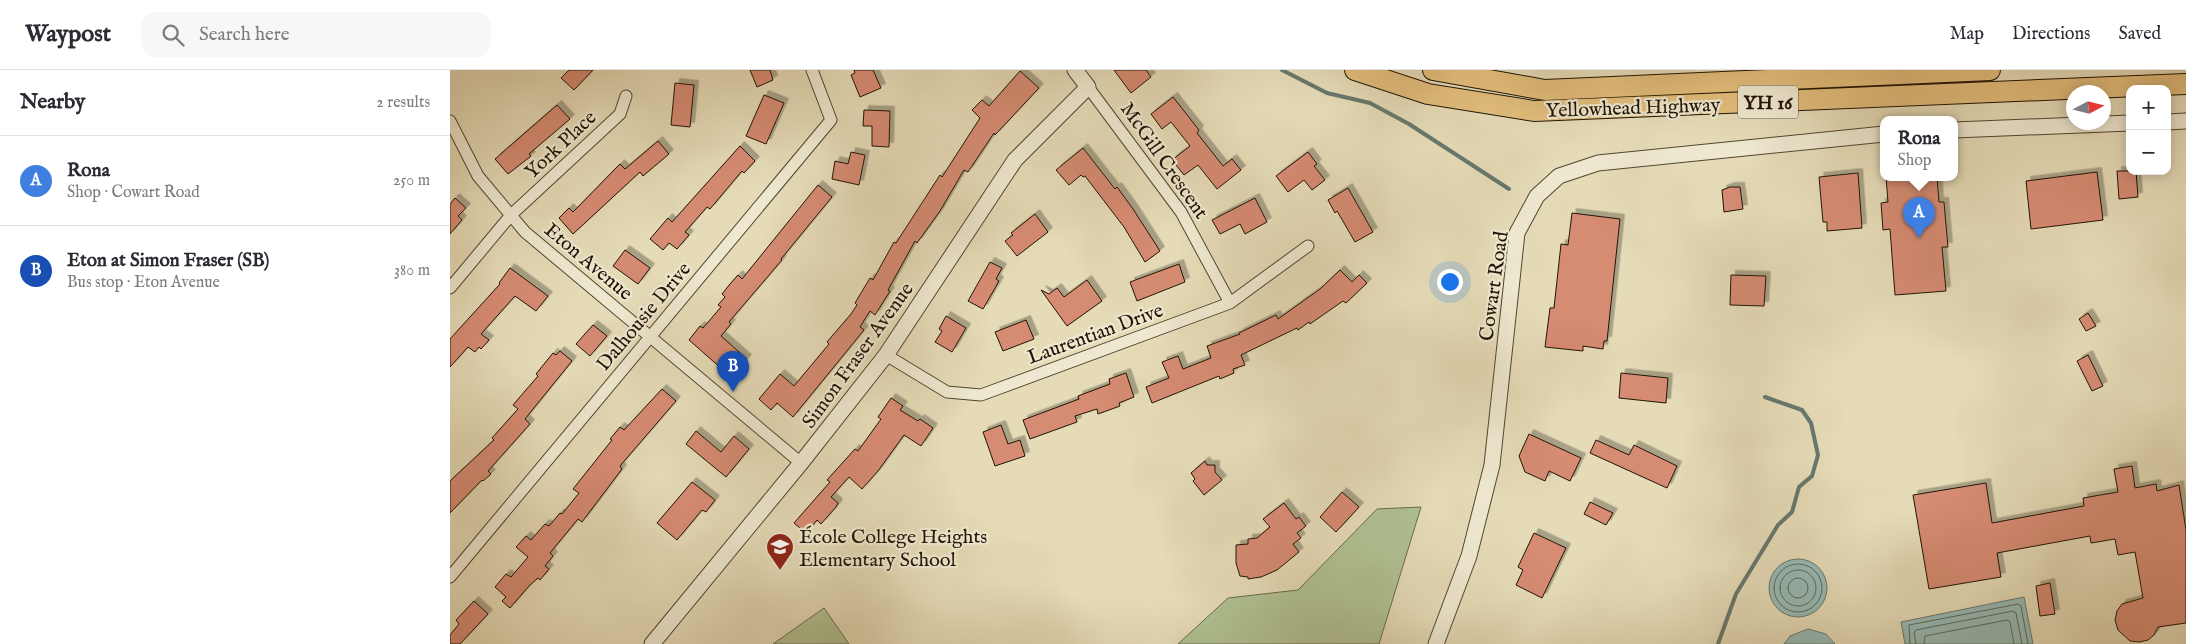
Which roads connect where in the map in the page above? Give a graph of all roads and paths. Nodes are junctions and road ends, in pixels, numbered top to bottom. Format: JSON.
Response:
{"nodes":[{"id":1,"x":812,"y":70,"type":"edge"},
{"id":2,"x":1075,"y":70,"type":"edge"},
{"id":3,"x":1355,"y":70,"type":"edge"},
{"id":4,"x":1433,"y":70,"type":"edge"},
{"id":5,"x":1990,"y":70,"type":"edge"},
{"id":6,"x":2186,"y":84,"type":"edge"},
{"id":7,"x":1088,"y":87,"type":"junction"},
{"id":8,"x":626,"y":96,"type":"dead end"},
{"id":9,"x":450,"y":121,"type":"edge"},
{"id":10,"x":2186,"y":121,"type":"edge"},
{"id":11,"x":2171,"y":122,"type":"edge"},
{"id":12,"x":2126,"y":123,"type":"edge"},
{"id":13,"x":1958,"y":130,"type":"edge"},
{"id":14,"x":1880,"y":134,"type":"edge"},
{"id":15,"x":511,"y":215,"type":"junction"},
{"id":16,"x":1308,"y":246,"type":"dead end"},
{"id":17,"x":450,"y":288,"type":"edge"},
{"id":18,"x":1230,"y":303,"type":"junction"},
{"id":19,"x":650,"y":337,"type":"junction"},
{"id":20,"x":886,"y":355,"type":"junction"},
{"id":21,"x":801,"y":463,"type":"junction"},
{"id":22,"x":450,"y":577,"type":"edge"},
{"id":23,"x":652,"y":644,"type":"edge"},
{"id":24,"x":1436,"y":644,"type":"edge"}],
"edges":[{"from":1,"to":19,"type":"street","name":"Dalhousie Drive"},
{"from":2,"to":7,"type":"street","name":"McGill Crescent"},
{"from":3,"to":6,"type":"highway","name":"Yellowhead Highway","number":"YH 16"},
{"from":4,"to":5,"type":"highway","name":"Yellowhead Highway","number":"YH 16"},
{"from":7,"to":18,"type":"street","name":"McGill Crescent"},
{"from":7,"to":20,"type":"street","name":"Simon Fraser Avenue"},
{"from":8,"to":15,"type":"street","name":"York Place"},
{"from":9,"to":15,"type":"street","name":"Eton Avenue"},
{"from":10,"to":11,"type":"street"},
{"from":12,"to":13,"type":"street"},
{"from":14,"to":24,"type":"street","name":"Cowart Road"},
{"from":15,"to":17,"type":"street","name":"York Place"},
{"from":15,"to":19,"type":"street","name":"Eton Avenue"},
{"from":16,"to":18,"type":"street","name":"Laurentian Drive"},
{"from":18,"to":20,"type":"street","name":"Laurentian Drive"},
{"from":19,"to":21,"type":"street","name":"Eton Avenue"},
{"from":19,"to":22,"type":"street","name":"Dalhousie Drive"},
{"from":20,"to":21,"type":"street","name":"Simon Fraser Avenue"},
{"from":21,"to":23,"type":"street","name":"Simon Fraser Avenue"}]}
